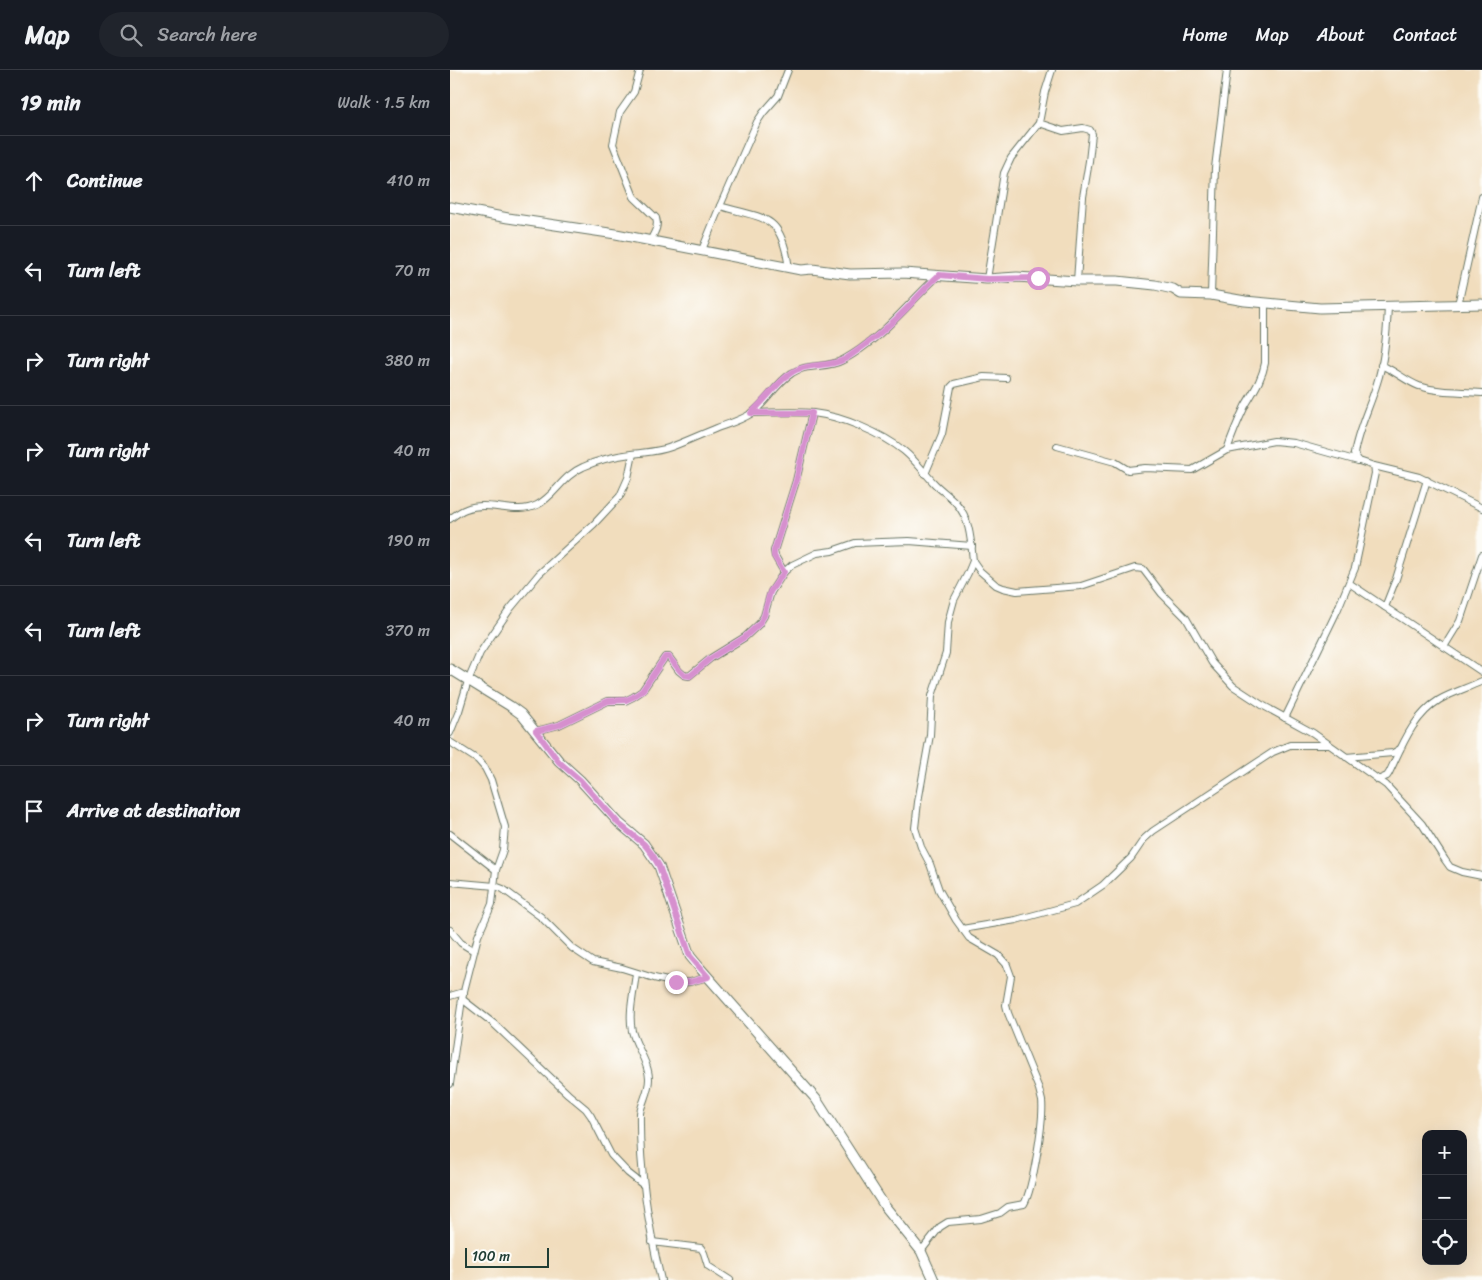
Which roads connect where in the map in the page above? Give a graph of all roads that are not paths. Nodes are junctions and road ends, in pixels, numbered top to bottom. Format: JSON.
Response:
{"nodes":[{"id":1,"x":640,"y":70,"type":"edge"},
{"id":2,"x":788,"y":70,"type":"edge"},
{"id":3,"x":1052,"y":70,"type":"edge"},
{"id":4,"x":1227,"y":70,"type":"edge"},
{"id":5,"x":1039,"y":122,"type":"junction"},
{"id":6,"x":1482,"y":197,"type":"edge"},
{"id":7,"x":720,"y":206,"type":"junction"},
{"id":8,"x":450,"y":207,"type":"edge"},
{"id":9,"x":650,"y":241,"type":"junction"},
{"id":10,"x":702,"y":250,"type":"junction"},
{"id":11,"x":789,"y":268,"type":"junction"},
{"id":12,"x":939,"y":275,"type":"junction"},
{"id":13,"x":987,"y":279,"type":"junction"},
{"id":14,"x":1077,"y":281,"type":"junction"},
{"id":15,"x":1211,"y":295,"type":"junction"},
{"id":16,"x":1265,"y":303,"type":"junction"},
{"id":17,"x":1458,"y":304,"type":"junction"},
{"id":18,"x":1482,"y":304,"type":"edge"},
{"id":19,"x":1388,"y":306,"type":"junction"},
{"id":20,"x":1382,"y":364,"type":"junction"},
{"id":21,"x":1006,"y":378,"type":"dead end"},
{"id":22,"x":1482,"y":393,"type":"edge"},
{"id":23,"x":751,"y":413,"type":"junction"},
{"id":24,"x":812,"y":413,"type":"junction"},
{"id":25,"x":1056,"y":446,"type":"dead end"},
{"id":26,"x":1226,"y":450,"type":"junction"},
{"id":27,"x":633,"y":454,"type":"junction"},
{"id":28,"x":1360,"y":461,"type":"junction"},
{"id":29,"x":1374,"y":466,"type":"junction"},
{"id":30,"x":925,"y":474,"type":"junction"},
{"id":31,"x":1427,"y":480,"type":"junction"},
{"id":32,"x":1482,"y":508,"type":"edge"},
{"id":33,"x":450,"y":519,"type":"edge"},
{"id":34,"x":972,"y":546,"type":"junction"},
{"id":35,"x":1482,"y":555,"type":"edge"},
{"id":36,"x":973,"y":560,"type":"junction"},
{"id":37,"x":980,"y":571,"type":"junction"},
{"id":38,"x":784,"y":572,"type":"junction"},
{"id":39,"x":968,"y":573,"type":"junction"},
{"id":40,"x":1474,"y":580,"type":"junction"},
{"id":41,"x":1349,"y":583,"type":"junction"},
{"id":42,"x":1482,"y":584,"type":"edge"},
{"id":43,"x":1385,"y":608,"type":"junction"},
{"id":44,"x":1444,"y":647,"type":"junction"},
{"id":45,"x":450,"y":669,"type":"edge"},
{"id":46,"x":1482,"y":672,"type":"edge"},
{"id":47,"x":468,"y":681,"type":"junction"},
{"id":48,"x":1482,"y":681,"type":"edge"},
{"id":49,"x":1285,"y":718,"type":"junction"},
{"id":50,"x":536,"y":731,"type":"junction"},
{"id":51,"x":450,"y":733,"type":"edge"},
{"id":52,"x":450,"y":742,"type":"edge"},
{"id":53,"x":1329,"y":745,"type":"junction"},
{"id":54,"x":1401,"y":748,"type":"junction"},
{"id":55,"x":1346,"y":757,"type":"junction"},
{"id":56,"x":1387,"y":776,"type":"junction"},
{"id":57,"x":1378,"y":780,"type":"junction"},
{"id":58,"x":1386,"y":785,"type":"junction"},
{"id":59,"x":450,"y":834,"type":"edge"},
{"id":60,"x":496,"y":870,"type":"junction"},
{"id":61,"x":1482,"y":876,"type":"edge"},
{"id":62,"x":450,"y":882,"type":"edge"},
{"id":63,"x":495,"y":886,"type":"junction"},
{"id":64,"x":962,"y":929,"type":"junction"},
{"id":65,"x":450,"y":930,"type":"edge"},
{"id":66,"x":474,"y":951,"type":"junction"},
{"id":67,"x":636,"y":973,"type":"junction"},
{"id":68,"x":708,"y":977,"type":"junction"},
{"id":69,"x":450,"y":996,"type":"edge"},
{"id":70,"x":463,"y":996,"type":"junction"},
{"id":71,"x":450,"y":1084,"type":"edge"},
{"id":72,"x":642,"y":1184,"type":"junction"},
{"id":73,"x":652,"y":1242,"type":"junction"},
{"id":74,"x":921,"y":1251,"type":"junction"},
{"id":75,"x":661,"y":1280,"type":"edge"},
{"id":76,"x":730,"y":1280,"type":"edge"},
{"id":77,"x":934,"y":1280,"type":"edge"}],
"edges":[{"from":1,"to":9,"type":"street"},
{"from":2,"to":7,"type":"street"},
{"from":3,"to":5,"type":"street"},
{"from":4,"to":15,"type":"street"},
{"from":5,"to":13,"type":"street"},
{"from":5,"to":14,"type":"street"},
{"from":6,"to":17,"type":"street"},
{"from":7,"to":10,"type":"street"},
{"from":7,"to":11,"type":"street"},
{"from":8,"to":9,"type":"street"},
{"from":9,"to":10,"type":"street"},
{"from":10,"to":11,"type":"street"},
{"from":11,"to":12,"type":"street"},
{"from":12,"to":13,"type":"street"},
{"from":12,"to":23,"type":"street"},
{"from":13,"to":14,"type":"street"},
{"from":14,"to":15,"type":"street"},
{"from":15,"to":16,"type":"street"},
{"from":16,"to":19,"type":"street"},
{"from":16,"to":26,"type":"street"},
{"from":17,"to":18,"type":"street"},
{"from":17,"to":19,"type":"street"},
{"from":19,"to":20,"type":"street"},
{"from":20,"to":22,"type":"street"},
{"from":20,"to":28,"type":"street"},
{"from":21,"to":30,"type":"street"},
{"from":23,"to":24,"type":"street"},
{"from":23,"to":27,"type":"street"},
{"from":24,"to":30,"type":"street"},
{"from":24,"to":38,"type":"street"},
{"from":25,"to":26,"type":"street"},
{"from":26,"to":28,"type":"street"},
{"from":27,"to":33,"type":"street"},
{"from":27,"to":47,"type":"street"},
{"from":28,"to":29,"type":"street"},
{"from":29,"to":31,"type":"street"},
{"from":29,"to":41,"type":"street"},
{"from":30,"to":34,"type":"street"},
{"from":31,"to":32,"type":"street"},
{"from":31,"to":43,"type":"street"},
{"from":34,"to":36,"type":"street"},
{"from":34,"to":38,"type":"street"},
{"from":35,"to":40,"type":"street"},
{"from":36,"to":37,"type":"street"},
{"from":36,"to":39,"type":"street"},
{"from":37,"to":39,"type":"street"},
{"from":37,"to":49,"type":"street"},
{"from":38,"to":50,"type":"street"},
{"from":39,"to":64,"type":"street"},
{"from":40,"to":42,"type":"street"},
{"from":40,"to":44,"type":"street"},
{"from":41,"to":43,"type":"street"},
{"from":41,"to":49,"type":"street"},
{"from":43,"to":44,"type":"street"},
{"from":44,"to":46,"type":"street"},
{"from":45,"to":47,"type":"street"},
{"from":47,"to":50,"type":"street"},
{"from":47,"to":51,"type":"street"},
{"from":48,"to":54,"type":"street"},
{"from":49,"to":53,"type":"street"},
{"from":50,"to":68,"type":"street"},
{"from":52,"to":60,"type":"street"},
{"from":53,"to":55,"type":"street"},
{"from":53,"to":64,"type":"street"},
{"from":54,"to":55,"type":"street"},
{"from":54,"to":56,"type":"street"},
{"from":55,"to":57,"type":"street"},
{"from":56,"to":57,"type":"street"},
{"from":56,"to":58,"type":"street"},
{"from":57,"to":58,"type":"street"},
{"from":58,"to":61,"type":"street"},
{"from":59,"to":60,"type":"street"},
{"from":60,"to":63,"type":"street"},
{"from":62,"to":63,"type":"street"},
{"from":63,"to":66,"type":"street"},
{"from":63,"to":67,"type":"street"},
{"from":64,"to":74,"type":"street"},
{"from":65,"to":66,"type":"street"},
{"from":66,"to":70,"type":"street"},
{"from":67,"to":68,"type":"street"},
{"from":67,"to":72,"type":"street"},
{"from":68,"to":74,"type":"street"},
{"from":69,"to":70,"type":"street"},
{"from":70,"to":71,"type":"street"},
{"from":70,"to":72,"type":"street"},
{"from":72,"to":73,"type":"street"},
{"from":73,"to":75,"type":"street"},
{"from":73,"to":76,"type":"street"},
{"from":74,"to":77,"type":"street"}]}
